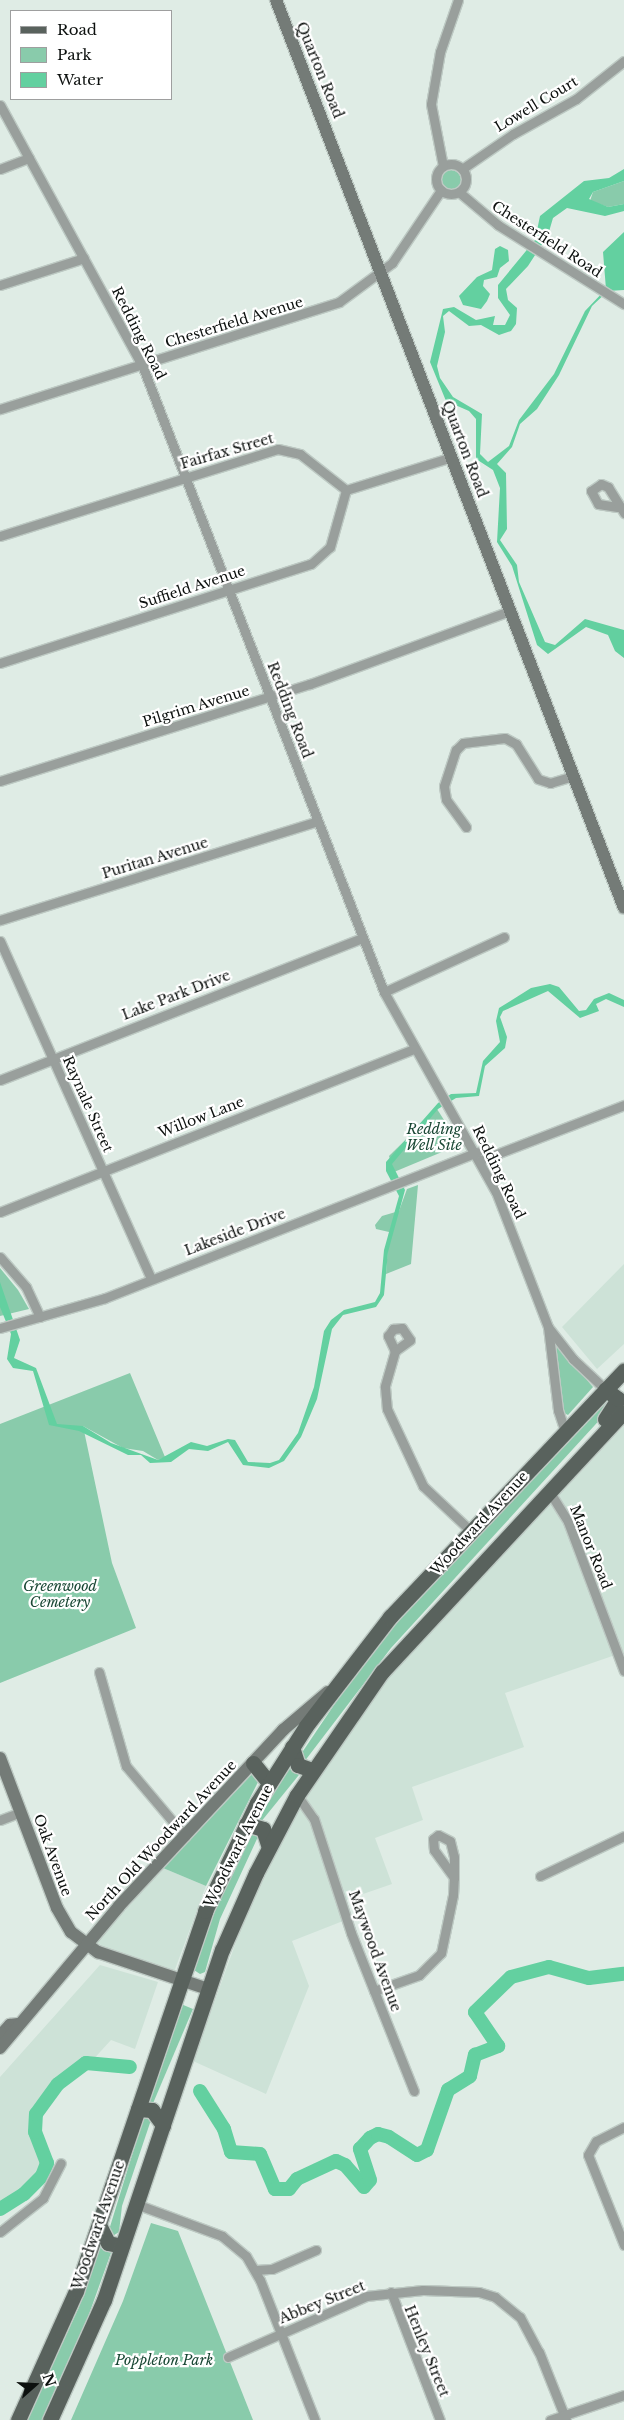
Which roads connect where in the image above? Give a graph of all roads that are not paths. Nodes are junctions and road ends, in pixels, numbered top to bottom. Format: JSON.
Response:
{"nodes":[{"id":1,"x":276,"y":0,"type":"edge"},
{"id":2,"x":458,"y":0,"type":"edge"},
{"id":3,"x":624,"y":61,"type":"edge"},
{"id":4,"x":0,"y":105,"type":"edge"},
{"id":5,"x":28,"y":158,"type":"junction"},
{"id":6,"x":443,"y":166,"type":"junction"},
{"id":7,"x":0,"y":169,"type":"edge"},
{"id":8,"x":462,"y":169,"type":"junction"},
{"id":9,"x":441,"y":190,"type":"junction"},
{"id":10,"x":459,"y":192,"type":"junction"},
{"id":11,"x":84,"y":258,"type":"junction"},
{"id":12,"x":383,"y":273,"type":"junction"},
{"id":13,"x":0,"y":285,"type":"edge"},
{"id":14,"x":624,"y":304,"type":"edge"},
{"id":15,"x":142,"y":365,"type":"junction"},
{"id":16,"x":0,"y":409,"type":"edge"},
{"id":17,"x":452,"y":457,"type":"junction"},
{"id":18,"x":185,"y":477,"type":"junction"},
{"id":19,"x":346,"y":490,"type":"junction"},
{"id":20,"x":0,"y":536,"type":"edge"},
{"id":21,"x":228,"y":590,"type":"junction"},
{"id":22,"x":510,"y":611,"type":"junction"},
{"id":23,"x":0,"y":663,"type":"edge"},
{"id":24,"x":270,"y":697,"type":"junction"},
{"id":25,"x":574,"y":776,"type":"junction"},
{"id":26,"x":0,"y":781,"type":"edge"},
{"id":27,"x":318,"y":821,"type":"junction"},
{"id":28,"x":466,"y":827,"type":"dead end"},
{"id":29,"x":624,"y":908,"type":"edge"},
{"id":30,"x":0,"y":920,"type":"edge"},
{"id":31,"x":504,"y":937,"type":"dead end"},
{"id":32,"x":362,"y":938,"type":"junction"},
{"id":33,"x":0,"y":941,"type":"edge"},
{"id":34,"x":384,"y":992,"type":"junction"},
{"id":35,"x":414,"y":1049,"type":"junction"},
{"id":36,"x":52,"y":1058,"type":"junction"},
{"id":37,"x":0,"y":1080,"type":"edge"},
{"id":38,"x":624,"y":1105,"type":"edge"},
{"id":39,"x":479,"y":1156,"type":"junction"},
{"id":40,"x":102,"y":1170,"type":"junction"},
{"id":41,"x":0,"y":1212,"type":"edge"},
{"id":42,"x":0,"y":1257,"type":"edge"},
{"id":43,"x":152,"y":1279,"type":"junction"},
{"id":44,"x":40,"y":1318,"type":"junction"},
{"id":45,"x":548,"y":1327,"type":"junction"},
{"id":46,"x":3,"y":1328,"type":"edge"},
{"id":47,"x":395,"y":1351,"type":"dead end"},
{"id":48,"x":624,"y":1370,"type":"edge"},
{"id":49,"x":605,"y":1389,"type":"junction"},
{"id":50,"x":624,"y":1412,"type":"edge"},
{"id":51,"x":565,"y":1431,"type":"junction"},
{"id":52,"x":586,"y":1453,"type":"junction"},
{"id":53,"x":549,"y":1492,"type":"junction"},
{"id":54,"x":470,"y":1531,"type":"junction"},
{"id":55,"x":624,"y":1671,"type":"edge"},
{"id":56,"x":99,"y":1672,"type":"dead end"},
{"id":57,"x":336,"y":1685,"type":"junction"},
{"id":58,"x":292,"y":1747,"type":"junction"},
{"id":59,"x":0,"y":1758,"type":"edge"},
{"id":60,"x":252,"y":1763,"type":"junction"},
{"id":61,"x":312,"y":1770,"type":"junction"},
{"id":62,"x":269,"y":1783,"type":"junction"},
{"id":63,"x":297,"y":1795,"type":"junction"},
{"id":64,"x":21,"y":1812,"type":"junction"},
{"id":65,"x":0,"y":1820,"type":"edge"},
{"id":66,"x":246,"y":1824,"type":"junction"},
{"id":67,"x":186,"y":1836,"type":"junction"},
{"id":68,"x":624,"y":1836,"type":"edge"},
{"id":69,"x":269,"y":1847,"type":"junction"},
{"id":70,"x":540,"y":1876,"type":"dead end"},
{"id":71,"x":454,"y":1878,"type":"dead end"},
{"id":72,"x":86,"y":1944,"type":"junction"},
{"id":73,"x":180,"y":1980,"type":"junction"},
{"id":74,"x":208,"y":1989,"type":"junction"},
{"id":75,"x":374,"y":1991,"type":"junction"},
{"id":76,"x":18,"y":2024,"type":"junction"},
{"id":77,"x":0,"y":2036,"type":"edge"},
{"id":78,"x":0,"y":2048,"type":"edge"},
{"id":79,"x":414,"y":2091,"type":"dead end"},
{"id":80,"x":138,"y":2109,"type":"junction"},
{"id":81,"x":163,"y":2125,"type":"junction"},
{"id":82,"x":624,"y":2127,"type":"edge"},
{"id":83,"x":61,"y":2163,"type":"dead end"},
{"id":84,"x":136,"y":2204,"type":"junction"},
{"id":85,"x":99,"y":2225,"type":"junction"},
{"id":86,"x":0,"y":2232,"type":"edge"},
{"id":87,"x":624,"y":2245,"type":"edge"},
{"id":88,"x":122,"y":2246,"type":"junction"},
{"id":89,"x":316,"y":2250,"type":"dead end"},
{"id":90,"x":256,"y":2270,"type":"junction"},
{"id":91,"x":391,"y":2292,"type":"junction"},
{"id":92,"x":280,"y":2334,"type":"junction"},
{"id":93,"x":228,"y":2357,"type":"dead end"},
{"id":94,"x":624,"y":2395,"type":"edge"},
{"id":95,"x":565,"y":2418,"type":"edge"},
{"id":96,"x":18,"y":2420,"type":"edge"},
{"id":97,"x":50,"y":2420,"type":"edge"},
{"id":98,"x":315,"y":2420,"type":"edge"},
{"id":99,"x":440,"y":2420,"type":"edge"},
{"id":100,"x":550,"y":2420,"type":"edge"}],
"edges":[{"from":1,"to":12,"type":"street","name":"Quarton Road"},
{"from":2,"to":6,"type":"street"},
{"from":3,"to":8,"type":"street","name":"Lowell Court"},
{"from":4,"to":5,"type":"street","name":"Redding Road"},
{"from":5,"to":7,"type":"street"},
{"from":5,"to":11,"type":"street","name":"Redding Road"},
{"from":6,"to":8,"type":"street"},
{"from":6,"to":9,"type":"street"},
{"from":8,"to":10,"type":"street"},
{"from":9,"to":10,"type":"street"},
{"from":9,"to":12,"type":"street"},
{"from":10,"to":14,"type":"street","name":"Chesterfield Road"},
{"from":11,"to":13,"type":"street"},
{"from":11,"to":15,"type":"street","name":"Redding Road"},
{"from":12,"to":15,"type":"street","name":"Chesterfield Avenue"},
{"from":12,"to":17,"type":"street","name":"Quarton Road"},
{"from":15,"to":16,"type":"street","name":"Chesterfield Avenue"},
{"from":15,"to":18,"type":"street","name":"Redding Road"},
{"from":17,"to":19,"type":"street"},
{"from":17,"to":22,"type":"street","name":"Quarton Road"},
{"from":18,"to":19,"type":"street","name":"Fairfax Street"},
{"from":18,"to":20,"type":"street","name":"Fairfax Street"},
{"from":18,"to":21,"type":"street","name":"Redding Road"},
{"from":19,"to":21,"type":"street","name":"Suffield Avenue"},
{"from":21,"to":23,"type":"street","name":"Suffield Avenue"},
{"from":21,"to":24,"type":"street","name":"Redding Road"},
{"from":22,"to":24,"type":"street","name":"Pilgrim Avenue"},
{"from":22,"to":25,"type":"street","name":"Quarton Road"},
{"from":24,"to":26,"type":"street","name":"Pilgrim Avenue"},
{"from":24,"to":27,"type":"street","name":"Redding Road"},
{"from":25,"to":28,"type":"street"},
{"from":25,"to":29,"type":"street","name":"Quarton Road"},
{"from":27,"to":30,"type":"street","name":"Puritan Avenue"},
{"from":27,"to":32,"type":"street","name":"Redding Road"},
{"from":31,"to":34,"type":"street"},
{"from":32,"to":34,"type":"street","name":"Redding Road"},
{"from":32,"to":36,"type":"street","name":"Lake Park Drive"},
{"from":33,"to":36,"type":"street","name":"Raynale Street"},
{"from":34,"to":35,"type":"street","name":"Redding Road"},
{"from":35,"to":39,"type":"street","name":"Redding Road"},
{"from":35,"to":40,"type":"street","name":"Willow Lane"},
{"from":36,"to":37,"type":"street","name":"Lake Park Drive"},
{"from":36,"to":40,"type":"street","name":"Raynale Street"},
{"from":38,"to":39,"type":"street","name":"Lakeside Drive"},
{"from":39,"to":43,"type":"street","name":"Lakeside Drive"},
{"from":39,"to":45,"type":"street","name":"Redding Road"},
{"from":40,"to":41,"type":"street","name":"Willow Lane"},
{"from":40,"to":43,"type":"street","name":"Raynale Street"},
{"from":42,"to":44,"type":"street"},
{"from":43,"to":44,"type":"street","name":"Lakeside Drive"},
{"from":44,"to":46,"type":"street","name":"Lakeside Drive"},
{"from":45,"to":49,"type":"street","name":"Redding Road"},
{"from":45,"to":51,"type":"street","name":"Redding Road"},
{"from":47,"to":54,"type":"street"},
{"from":48,"to":49,"type":"main road","name":"Woodward Avenue"},
{"from":49,"to":51,"type":"main road","name":"Woodward Avenue"},
{"from":49,"to":52,"type":"main road"},
{"from":50,"to":52,"type":"main road"},
{"from":51,"to":54,"type":"main road","name":"Woodward Avenue"},
{"from":52,"to":53,"type":"main road","name":"Woodward Avenue"},
{"from":53,"to":55,"type":"street","name":"Manor Road"},
{"from":53,"to":61,"type":"main road","name":"Woodward Avenue"},
{"from":54,"to":57,"type":"main road","name":"Woodward Avenue"},
{"from":56,"to":67,"type":"street"},
{"from":57,"to":58,"type":"main road","name":"Woodward Avenue"},
{"from":57,"to":60,"type":"street","name":"North Old Woodward Avenue"},
{"from":58,"to":61,"type":"main road"},
{"from":58,"to":62,"type":"main road","name":"Woodward Avenue"},
{"from":59,"to":64,"type":"street","name":"Oak Avenue"},
{"from":60,"to":62,"type":"main road"},
{"from":60,"to":67,"type":"street","name":"North Old Woodward Avenue"},
{"from":61,"to":63,"type":"main road","name":"Woodward Avenue"},
{"from":62,"to":66,"type":"main road","name":"Woodward Avenue"},
{"from":63,"to":69,"type":"main road","name":"Woodward Avenue"},
{"from":63,"to":75,"type":"street","name":"Maywood Avenue"},
{"from":64,"to":65,"type":"street"},
{"from":64,"to":72,"type":"street","name":"Oak Avenue"},
{"from":66,"to":69,"type":"main road"},
{"from":66,"to":73,"type":"main road","name":"Woodward Avenue"},
{"from":67,"to":72,"type":"street","name":"North Old Woodward Avenue"},
{"from":68,"to":70,"type":"street"},
{"from":69,"to":74,"type":"main road","name":"Woodward Avenue"},
{"from":71,"to":75,"type":"street"},
{"from":72,"to":73,"type":"street","name":"Oak Avenue"},
{"from":72,"to":76,"type":"street","name":"North Old Woodward Avenue"},
{"from":73,"to":74,"type":"street","name":"Oak Avenue"},
{"from":73,"to":80,"type":"main road","name":"Woodward Avenue"},
{"from":74,"to":81,"type":"main road","name":"Woodward Avenue"},
{"from":75,"to":79,"type":"street","name":"Maywood Avenue"},
{"from":76,"to":77,"type":"street","name":"North Old Woodward Avenue"},
{"from":76,"to":78,"type":"street","name":"North Old Woodward Avenue"},
{"from":80,"to":81,"type":"main road"},
{"from":80,"to":85,"type":"main road","name":"Woodward Avenue"},
{"from":81,"to":84,"type":"main road","name":"Woodward Avenue"},
{"from":82,"to":87,"type":"street"},
{"from":83,"to":86,"type":"street"},
{"from":84,"to":88,"type":"main road","name":"Woodward Avenue"},
{"from":84,"to":90,"type":"street"},
{"from":85,"to":88,"type":"main road"},
{"from":85,"to":96,"type":"main road","name":"Woodward Avenue"},
{"from":88,"to":97,"type":"main road","name":"Woodward Avenue"},
{"from":89,"to":90,"type":"street"},
{"from":90,"to":92,"type":"street"},
{"from":91,"to":92,"type":"street","name":"Abbey Street"},
{"from":91,"to":95,"type":"street","name":"Abbey Street"},
{"from":91,"to":99,"type":"street","name":"Henley Street"},
{"from":92,"to":93,"type":"street","name":"Abbey Street"},
{"from":92,"to":98,"type":"street"},
{"from":94,"to":95,"type":"street"},
{"from":95,"to":100,"type":"street"}]}
